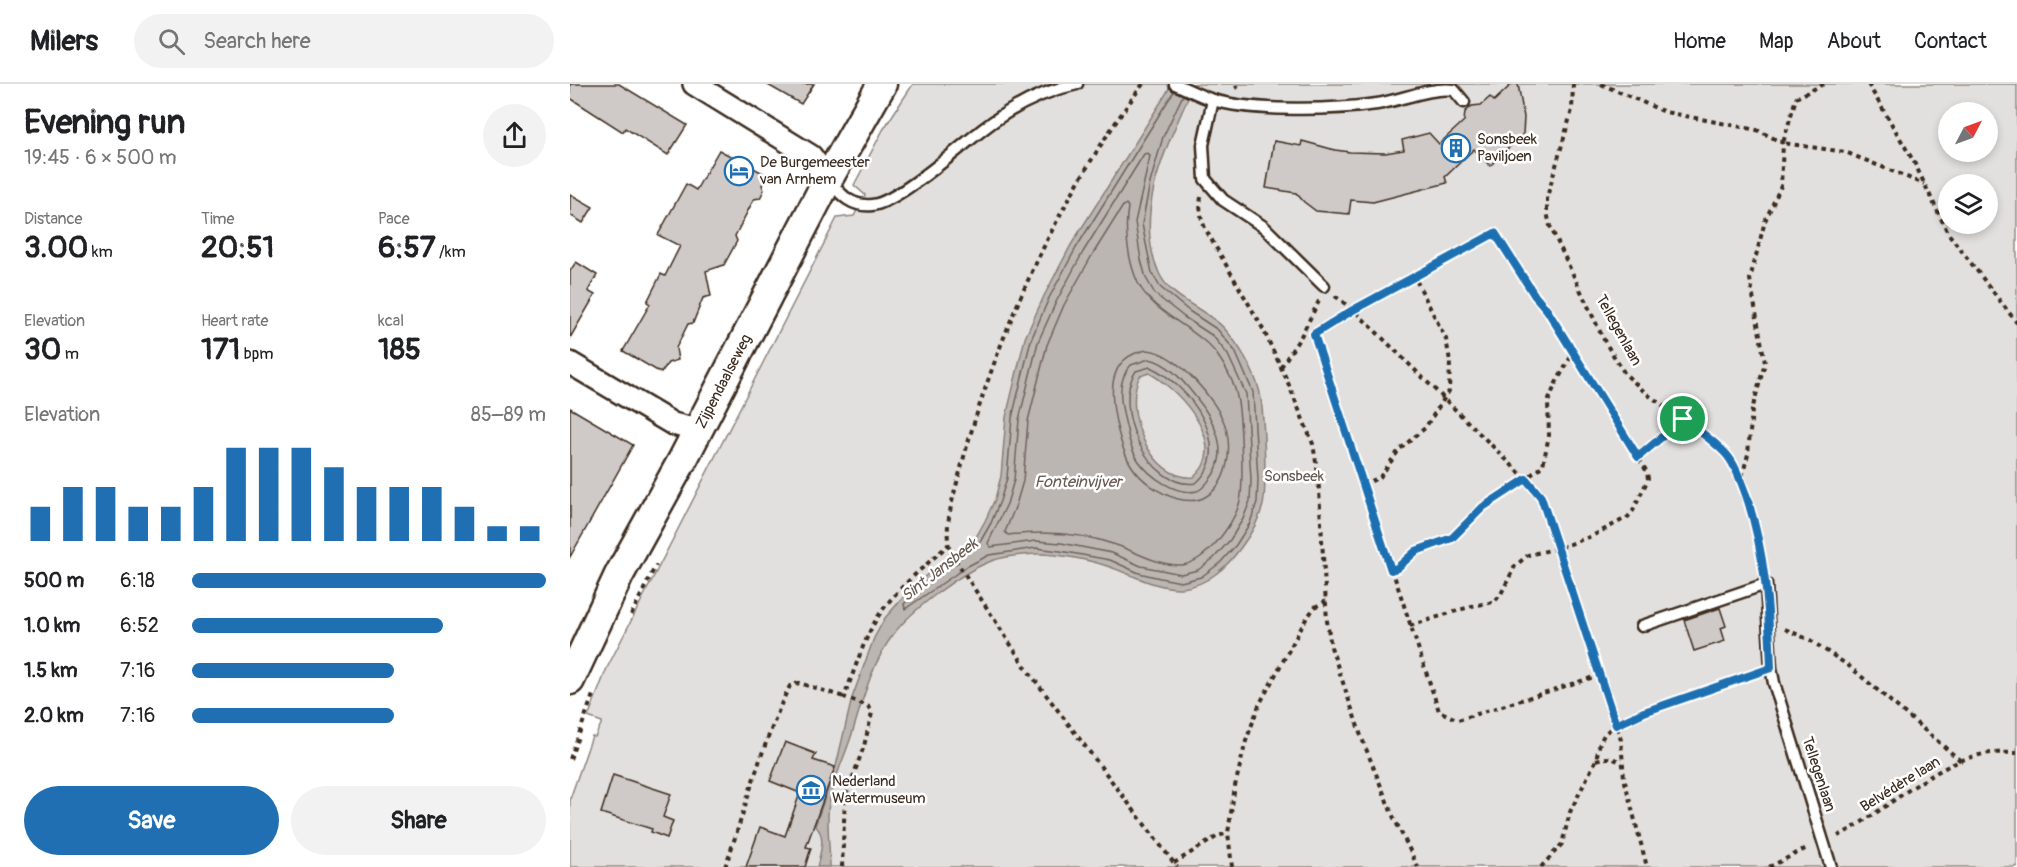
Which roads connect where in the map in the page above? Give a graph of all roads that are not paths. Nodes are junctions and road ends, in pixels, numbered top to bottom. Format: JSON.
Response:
{"nodes":[{"id":1,"x":694,"y":84,"type":"edge"},
{"id":2,"x":882,"y":84,"type":"edge"},
{"id":3,"x":1077,"y":84,"type":"edge"},
{"id":4,"x":1174,"y":84,"type":"edge"},
{"id":5,"x":1213,"y":100,"type":"junction"},
{"id":6,"x":1464,"y":102,"type":"dead end"},
{"id":7,"x":828,"y":179,"type":"junction"},
{"id":8,"x":1326,"y":288,"type":"road end"},
{"id":9,"x":570,"y":363,"type":"edge"},
{"id":10,"x":697,"y":430,"type":"junction"},
{"id":11,"x":1642,"y":626,"type":"dead end"},
{"id":12,"x":570,"y":680,"type":"edge"},
{"id":13,"x":1832,"y":867,"type":"edge"}],
"edges":[{"from":1,"to":7,"type":"street"},
{"from":2,"to":7,"type":"main road","name":"Zijpendaalseweg"},
{"from":3,"to":7,"type":"lane"},
{"from":4,"to":5,"type":"lane"},
{"from":5,"to":6,"type":"lane"},
{"from":5,"to":8,"type":"lane"},
{"from":7,"to":10,"type":"main road","name":"Zijpendaalseweg"},
{"from":9,"to":10,"type":"street"},
{"from":10,"to":12,"type":"main road","name":"Zijpendaalseweg"},
{"from":11,"to":13,"type":"lane","name":"Tellegenlaan"}]}
